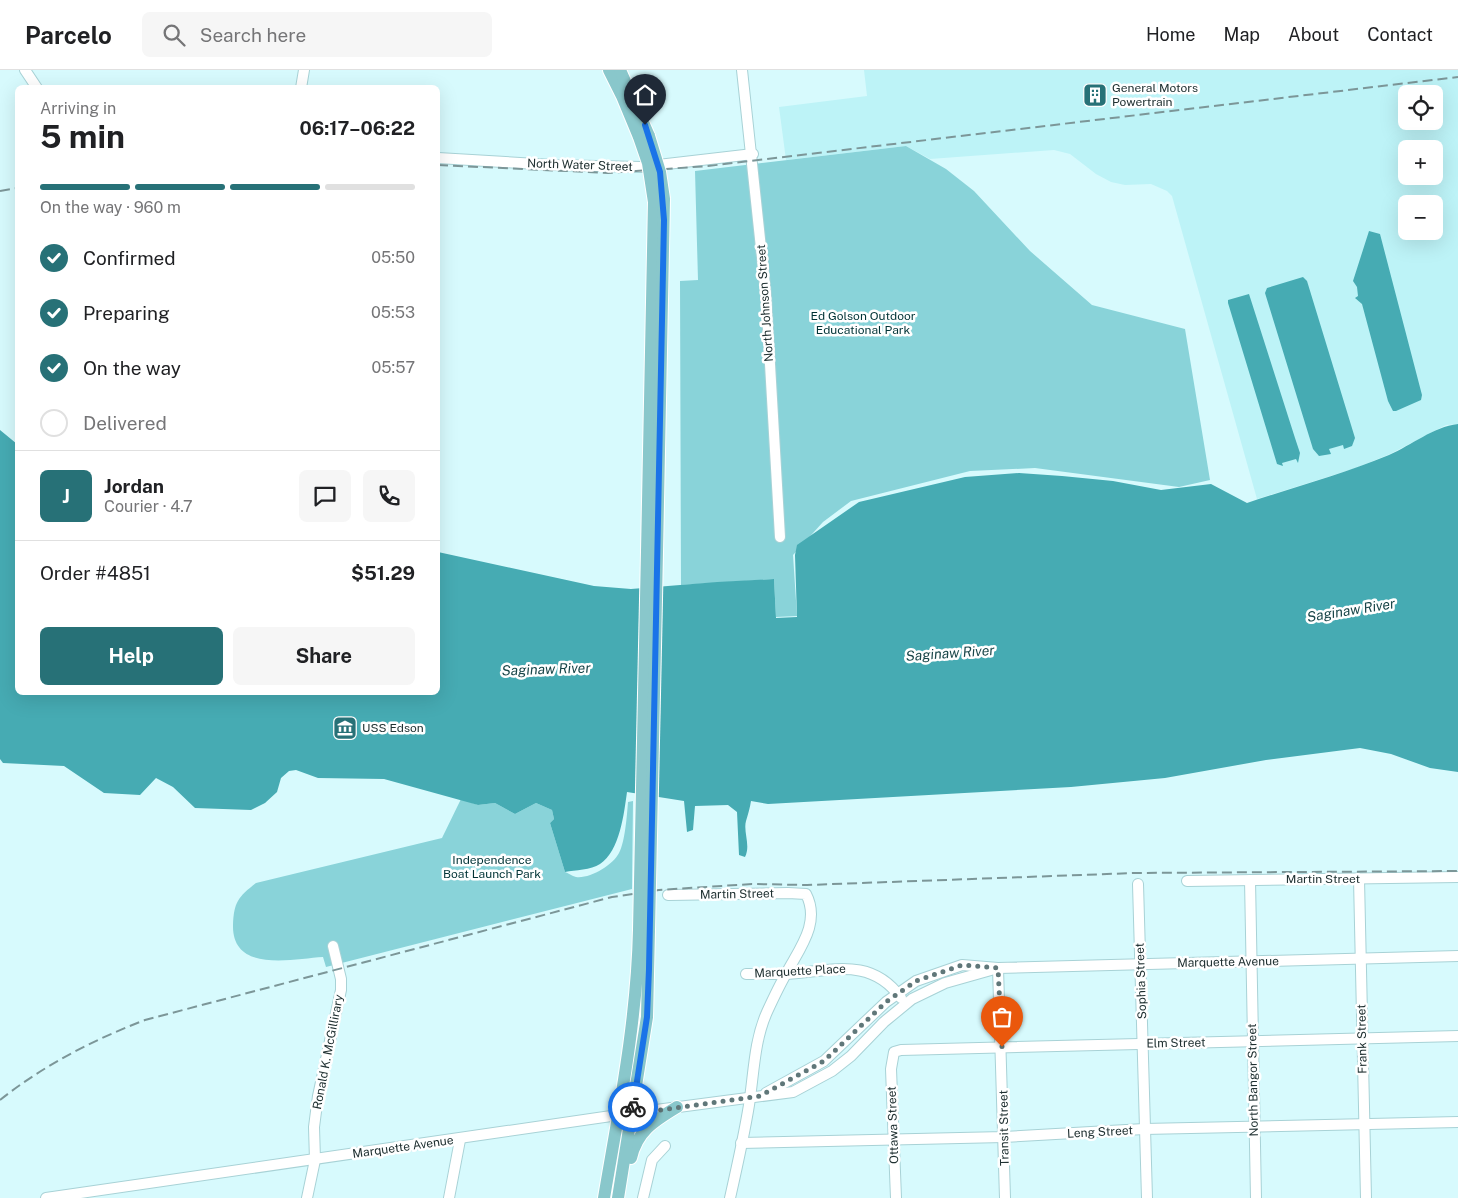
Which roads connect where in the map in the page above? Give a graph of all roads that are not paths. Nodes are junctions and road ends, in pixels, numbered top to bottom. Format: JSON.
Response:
{"nodes":[{"id":1,"x":25,"y":70,"type":"edge"},
{"id":2,"x":304,"y":70,"type":"edge"},
{"id":3,"x":609,"y":70,"type":"edge"},
{"id":4,"x":620,"y":70,"type":"edge"},
{"id":5,"x":742,"y":70,"type":"edge"},
{"id":6,"x":36,"y":85,"type":"edge"},
{"id":7,"x":302,"y":85,"type":"edge"},
{"id":8,"x":644,"y":136,"type":"junction"},
{"id":9,"x":752,"y":154,"type":"junction"},
{"id":10,"x":440,"y":158,"type":"edge"},
{"id":11,"x":780,"y":537,"type":"dead end"},
{"id":12,"x":1458,"y":877,"type":"edge"},
{"id":13,"x":1359,"y":879,"type":"junction"},
{"id":14,"x":1250,"y":880,"type":"junction"},
{"id":15,"x":1187,"y":881,"type":"dead end"},
{"id":16,"x":1138,"y":884,"type":"dead end"},
{"id":17,"x":668,"y":895,"type":"dead end"},
{"id":18,"x":644,"y":930,"type":"junction"},
{"id":19,"x":333,"y":946,"type":"dead end"},
{"id":20,"x":1458,"y":956,"type":"edge"},
{"id":21,"x":1360,"y":959,"type":"junction"},
{"id":22,"x":1250,"y":961,"type":"junction"},
{"id":23,"x":1140,"y":964,"type":"junction"},
{"id":24,"x":998,"y":968,"type":"junction"},
{"id":25,"x":746,"y":974,"type":"dead end"},
{"id":26,"x":786,"y":974,"type":"junction"},
{"id":27,"x":897,"y":993,"type":"junction"},
{"id":28,"x":905,"y":1004,"type":"junction"},
{"id":29,"x":1458,"y":1036,"type":"edge"},
{"id":30,"x":1362,"y":1038,"type":"junction"},
{"id":31,"x":1252,"y":1041,"type":"junction"},
{"id":32,"x":1143,"y":1044,"type":"junction"},
{"id":33,"x":1002,"y":1047,"type":"junction"},
{"id":34,"x":894,"y":1052,"type":"joint"},
{"id":35,"x":755,"y":1097,"type":"junction"},
{"id":36,"x":677,"y":1107,"type":"junction"},
{"id":37,"x":632,"y":1114,"type":"junction"},
{"id":38,"x":618,"y":1115,"type":"junction"},
{"id":39,"x":1458,"y":1122,"type":"edge"},
{"id":40,"x":1364,"y":1124,"type":"junction"},
{"id":41,"x":1254,"y":1126,"type":"junction"},
{"id":42,"x":1144,"y":1129,"type":"junction"},
{"id":43,"x":1004,"y":1137,"type":"junction"},
{"id":44,"x":894,"y":1139,"type":"junction"},
{"id":45,"x":460,"y":1140,"type":"junction"},
{"id":46,"x":741,"y":1143,"type":"junction"},
{"id":47,"x":665,"y":1146,"type":"dead end"},
{"id":48,"x":315,"y":1160,"type":"junction"},
{"id":49,"x":619,"y":1192,"type":"edge"},
{"id":50,"x":46,"y":1198,"type":"edge"},
{"id":51,"x":307,"y":1198,"type":"edge"},
{"id":52,"x":449,"y":1198,"type":"edge"},
{"id":53,"x":604,"y":1198,"type":"edge"},
{"id":54,"x":643,"y":1198,"type":"edge"},
{"id":55,"x":730,"y":1198,"type":"edge"},
{"id":56,"x":896,"y":1198,"type":"edge"},
{"id":57,"x":1005,"y":1198,"type":"edge"},
{"id":58,"x":1147,"y":1198,"type":"edge"},
{"id":59,"x":1256,"y":1198,"type":"edge"},
{"id":60,"x":1366,"y":1198,"type":"edge"}],
"edges":[{"from":1,"to":6,"type":"street"},
{"from":2,"to":7,"type":"street"},
{"from":3,"to":8,"type":"main road"},
{"from":4,"to":8,"type":"main road"},
{"from":5,"to":9,"type":"street","name":"North Johnson Street"},
{"from":8,"to":18,"type":"main road","bridge":true},
{"from":9,"to":10,"type":"street","name":"North Water Street"},
{"from":9,"to":11,"type":"street","name":"North Johnson Street"},
{"from":12,"to":13,"type":"street","name":"Martin Street"},
{"from":13,"to":14,"type":"street","name":"Martin Street"},
{"from":13,"to":21,"type":"street","name":"Frank Street"},
{"from":14,"to":15,"type":"street","name":"Martin Street"},
{"from":14,"to":22,"type":"street","name":"North Bangor Street"},
{"from":16,"to":23,"type":"street","name":"Sophia Street"},
{"from":17,"to":26,"type":"street","name":"Martin Street"},
{"from":18,"to":37,"type":"main road"},
{"from":18,"to":38,"type":"main road"},
{"from":19,"to":48,"type":"street","name":"Ronald K. McGillirary"},
{"from":20,"to":21,"type":"street","name":"Marquette Avenue"},
{"from":21,"to":22,"type":"street","name":"Marquette Avenue"},
{"from":21,"to":30,"type":"street","name":"Frank Street"},
{"from":22,"to":23,"type":"street","name":"Marquette Avenue"},
{"from":22,"to":31,"type":"street","name":"North Bangor Street"},
{"from":23,"to":24,"type":"street","name":"Marquette Avenue"},
{"from":23,"to":32,"type":"street","name":"Sophia Street"},
{"from":24,"to":27,"type":"street","name":"Marquette Avenue"},
{"from":24,"to":28,"type":"street","name":"Marquette Avenue"},
{"from":24,"to":33,"type":"street","name":"Transit Street"},
{"from":25,"to":26,"type":"street","name":"Marquette Place"},
{"from":26,"to":27,"type":"street","name":"Marquette Place"},
{"from":26,"to":35,"type":"street"},
{"from":27,"to":28,"type":"street"},
{"from":27,"to":35,"type":"street","name":"Marquette Avenue"},
{"from":28,"to":35,"type":"street","name":"Marquette Avenue"},
{"from":29,"to":30,"type":"street","name":"Elm Street"},
{"from":30,"to":31,"type":"street","name":"Elm Street"},
{"from":30,"to":40,"type":"street","name":"Frank Street"},
{"from":31,"to":32,"type":"street","name":"Elm Street"},
{"from":31,"to":41,"type":"street","name":"North Bangor Street"},
{"from":32,"to":33,"type":"street","name":"Elm Street"},
{"from":32,"to":42,"type":"street","name":"Sophia Street"},
{"from":33,"to":34,"type":"street","name":"Elm Street"},
{"from":33,"to":43,"type":"street","name":"Transit Street"},
{"from":34,"to":44,"type":"street","name":"Ottawa Street"},
{"from":35,"to":36,"type":"street","name":"Marquette Avenue"},
{"from":35,"to":46,"type":"street"},
{"from":36,"to":37,"type":"street","name":"Marquette Avenue"},
{"from":36,"to":49,"type":"main road"},
{"from":37,"to":38,"type":"street","name":"Marquette Avenue"},
{"from":37,"to":49,"type":"main road"},
{"from":38,"to":45,"type":"street","name":"Marquette Avenue"},
{"from":38,"to":53,"type":"main road"},
{"from":39,"to":40,"type":"street","name":"Leng Street"},
{"from":40,"to":41,"type":"street","name":"Leng Street"},
{"from":40,"to":60,"type":"street","name":"Frank Street"},
{"from":41,"to":42,"type":"street","name":"Leng Street"},
{"from":41,"to":59,"type":"street","name":"North Bangor Street"},
{"from":42,"to":43,"type":"street","name":"Leng Street"},
{"from":42,"to":58,"type":"street","name":"Sophia Street"},
{"from":43,"to":44,"type":"street","name":"Leng Street"},
{"from":43,"to":57,"type":"street","name":"Transit Street"},
{"from":44,"to":46,"type":"street","name":"Leng Street"},
{"from":44,"to":56,"type":"street","name":"Ottawa Street"},
{"from":45,"to":48,"type":"street","name":"Marquette Avenue"},
{"from":45,"to":52,"type":"street"},
{"from":46,"to":55,"type":"street"},
{"from":47,"to":54,"type":"street"},
{"from":48,"to":50,"type":"street","name":"Marquette Avenue"},
{"from":48,"to":51,"type":"street","name":"Ronald K. McGillirary"}]}
